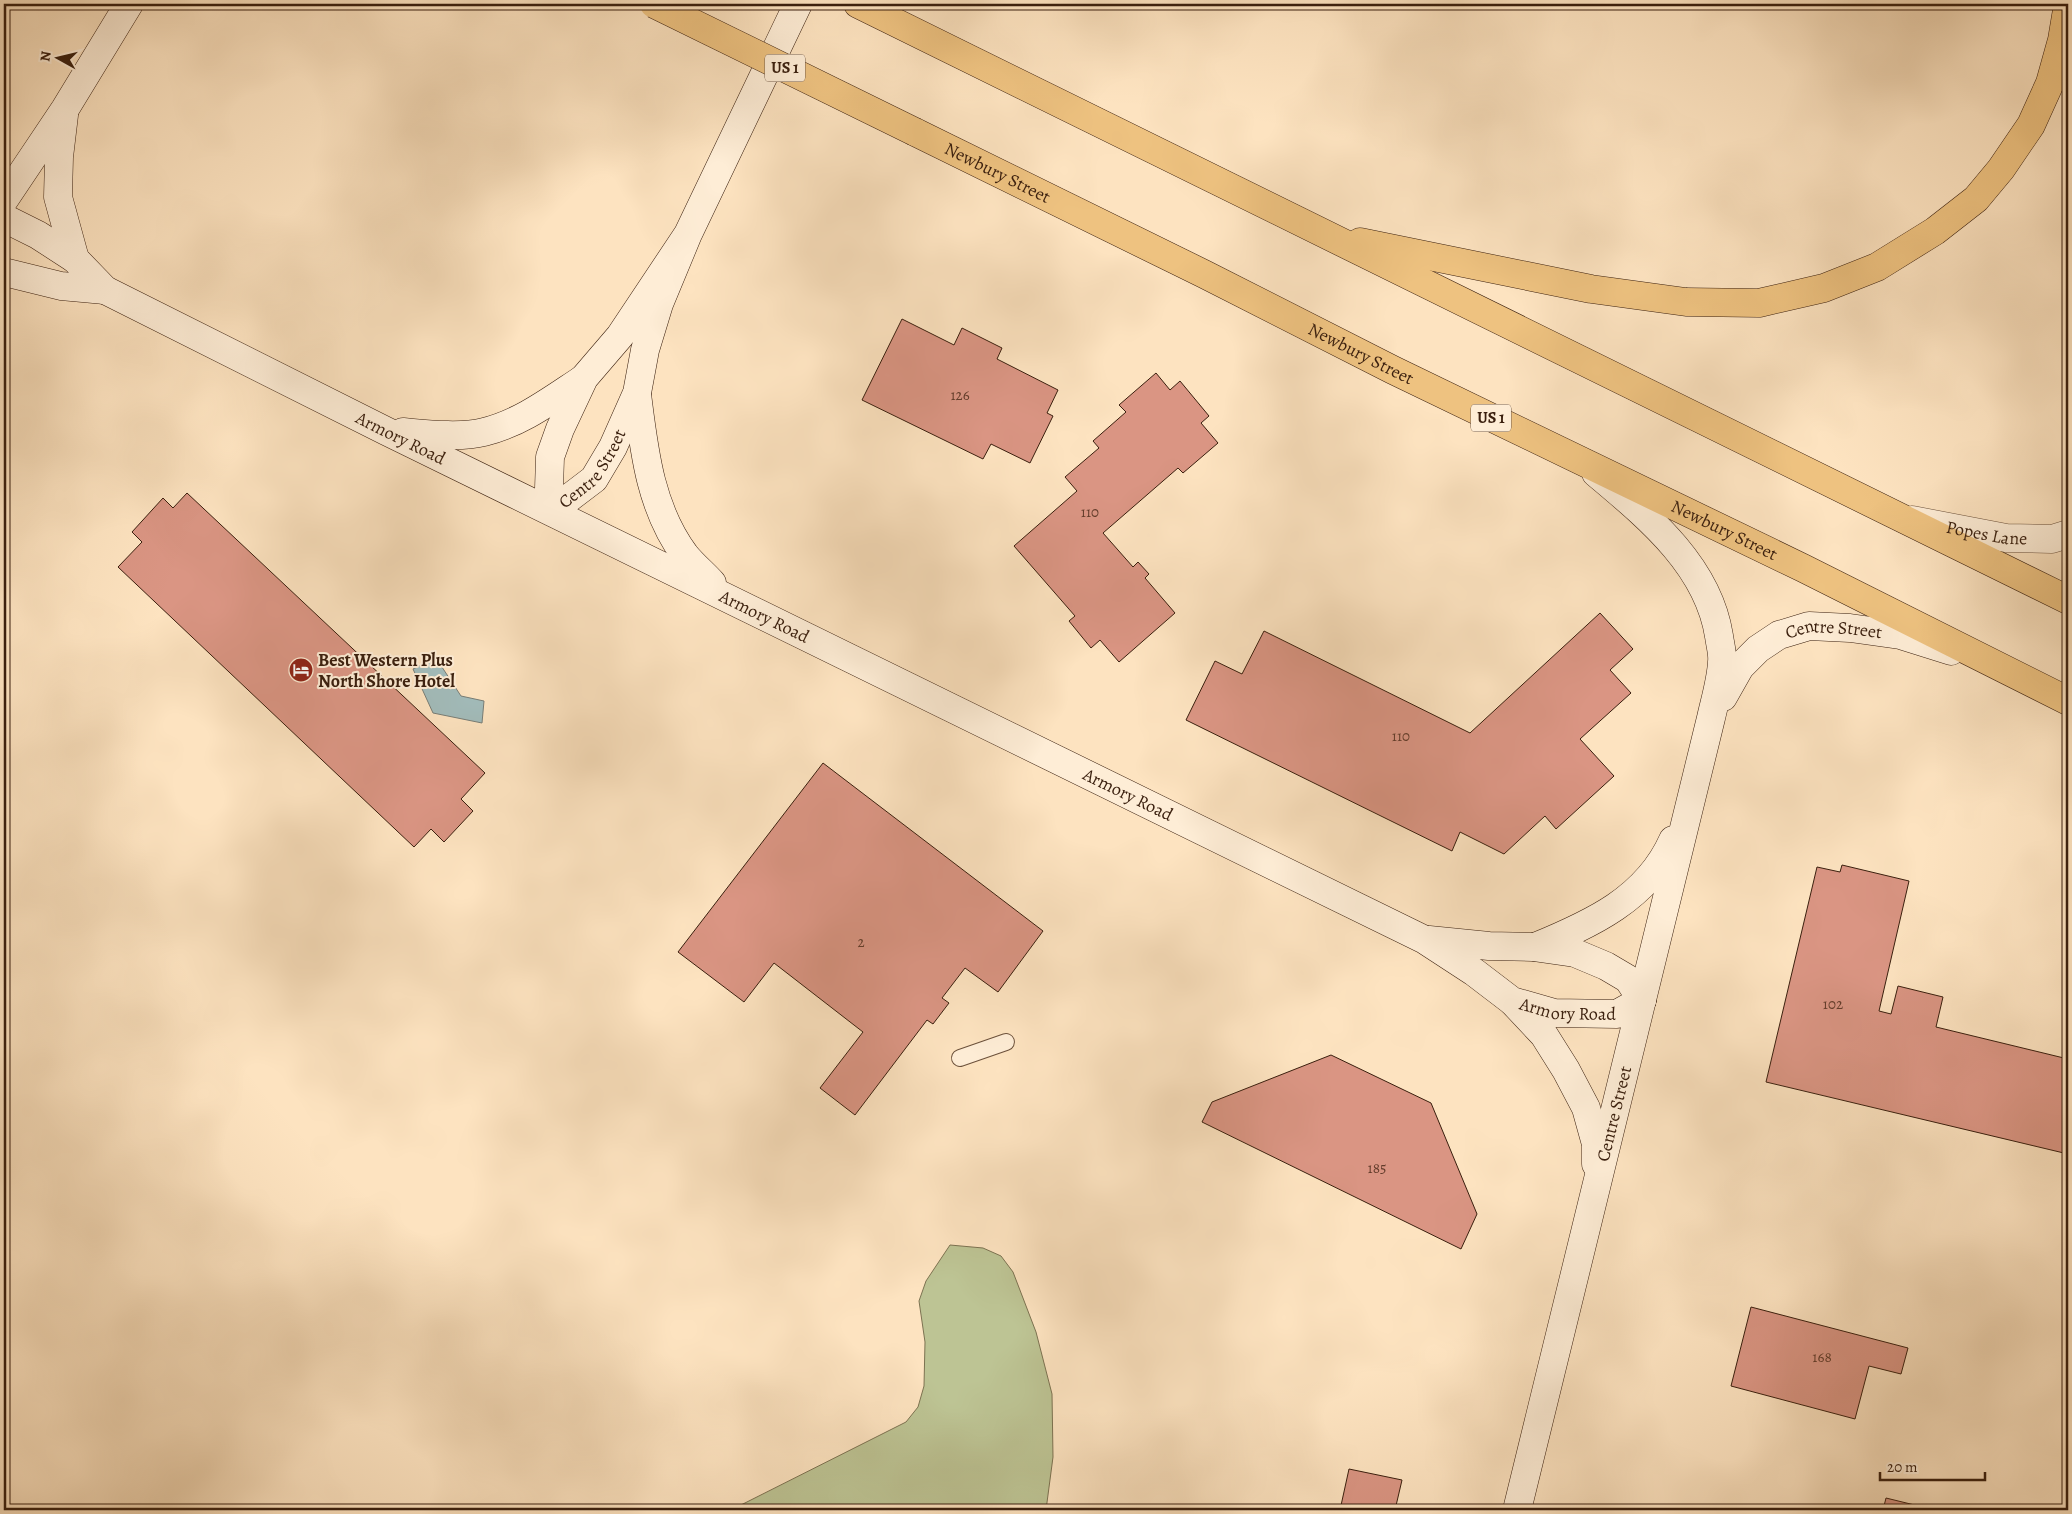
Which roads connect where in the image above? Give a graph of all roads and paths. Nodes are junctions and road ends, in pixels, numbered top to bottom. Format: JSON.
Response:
{"nodes":[{"id":1,"x":129,"y":4,"type":"edge"},
{"id":2,"x":654,"y":4,"type":"edge"},
{"id":3,"x":798,"y":4,"type":"edge"},
{"id":4,"x":858,"y":4,"type":"edge"},
{"id":5,"x":2068,"y":4,"type":"edge"},
{"id":6,"x":65,"y":109,"type":"junction"},
{"id":7,"x":4,"y":200,"type":"edge"},
{"id":8,"x":4,"y":218,"type":"edge"},
{"id":9,"x":688,"y":234,"type":"junction"},
{"id":10,"x":1325,"y":234,"type":"junction"},
{"id":11,"x":75,"y":259,"type":"junction"},
{"id":12,"x":4,"y":272,"type":"edge"},
{"id":13,"x":104,"y":290,"type":"junction"},
{"id":14,"x":584,"y":378,"type":"junction"},
{"id":15,"x":637,"y":393,"type":"junction"},
{"id":16,"x":386,"y":430,"type":"junction"},
{"id":17,"x":1584,"y":463,"type":"junction"},
{"id":18,"x":552,"y":511,"type":"junction"},
{"id":19,"x":1905,"y":519,"type":"junction"},
{"id":20,"x":2068,"y":534,"type":"edge"},
{"id":21,"x":728,"y":598,"type":"junction"},
{"id":22,"x":2068,"y":600,"type":"edge"},
{"id":23,"x":1993,"y":664,"type":"junction"},
{"id":24,"x":2068,"y":701,"type":"edge"},
{"id":25,"x":1711,"y":718,"type":"junction"},
{"id":26,"x":1691,"y":800,"type":"junction"},
{"id":27,"x":1425,"y":940,"type":"junction"},
{"id":28,"x":1533,"y":947,"type":"junction"},
{"id":29,"x":1642,"y":1000,"type":"junction"},
{"id":30,"x":1512,"y":1001,"type":"junction"},
{"id":31,"x":1006,"y":1042,"type":"dead end"},
{"id":32,"x":960,"y":1058,"type":"dead end"},
{"id":33,"x":1595,"y":1192,"type":"junction"},
{"id":34,"x":1517,"y":1510,"type":"edge"}],
"edges":[{"from":1,"to":6,"type":"main road"},
{"from":2,"to":17,"type":"main road","name":"Newbury Street","number":"US 1","bridge":true},
{"from":3,"to":9,"type":"main road","name":"Centre Street"},
{"from":4,"to":10,"type":"main road"},
{"from":5,"to":10,"type":"main road"},
{"from":6,"to":7,"type":"main road"},
{"from":6,"to":11,"type":"main road"},
{"from":8,"to":11,"type":"main road","name":"Armory Road"},
{"from":9,"to":14,"type":"main road","name":"Centre Street"},
{"from":9,"to":15,"type":"main road","name":"Centre Street"},
{"from":10,"to":19,"type":"main road"},
{"from":11,"to":13,"type":"main road","name":"Armory Road"},
{"from":12,"to":13,"type":"main road","name":"Armory Road"},
{"from":13,"to":16,"type":"main road","name":"Armory Road"},
{"from":14,"to":16,"type":"main road"},
{"from":14,"to":18,"type":"main road","name":"Centre Street"},
{"from":15,"to":18,"type":"main road","name":"Centre Street"},
{"from":15,"to":21,"type":"main road"},
{"from":16,"to":18,"type":"main road","name":"Armory Road"},
{"from":17,"to":23,"type":"main road","name":"Newbury Street","number":"US 1"},
{"from":17,"to":25,"type":"main road","name":"Centre Street"},
{"from":18,"to":21,"type":"main road","name":"Armory Road"},
{"from":19,"to":20,"type":"main road","name":"Popes Lane"},
{"from":19,"to":22,"type":"main road"},
{"from":21,"to":27,"type":"main road","name":"Armory Road"},
{"from":23,"to":24,"type":"main road","name":"Newbury Street","number":"US 1"},
{"from":23,"to":25,"type":"main road","name":"Centre Street"},
{"from":25,"to":26,"type":"main road","name":"Centre Street"},
{"from":26,"to":28,"type":"main road"},
{"from":26,"to":29,"type":"main road","name":"Centre Street"},
{"from":27,"to":28,"type":"main road","name":"Armory Road"},
{"from":27,"to":30,"type":"main road","name":"Armory Road"},
{"from":28,"to":29,"type":"main road","name":"Armory Road"},
{"from":29,"to":30,"type":"main road","name":"Armory Road"},
{"from":29,"to":33,"type":"main road","name":"Centre Street"},
{"from":30,"to":33,"type":"main road"},
{"from":31,"to":32,"type":"lane"},
{"from":33,"to":34,"type":"main road","name":"Centre Street"}]}
